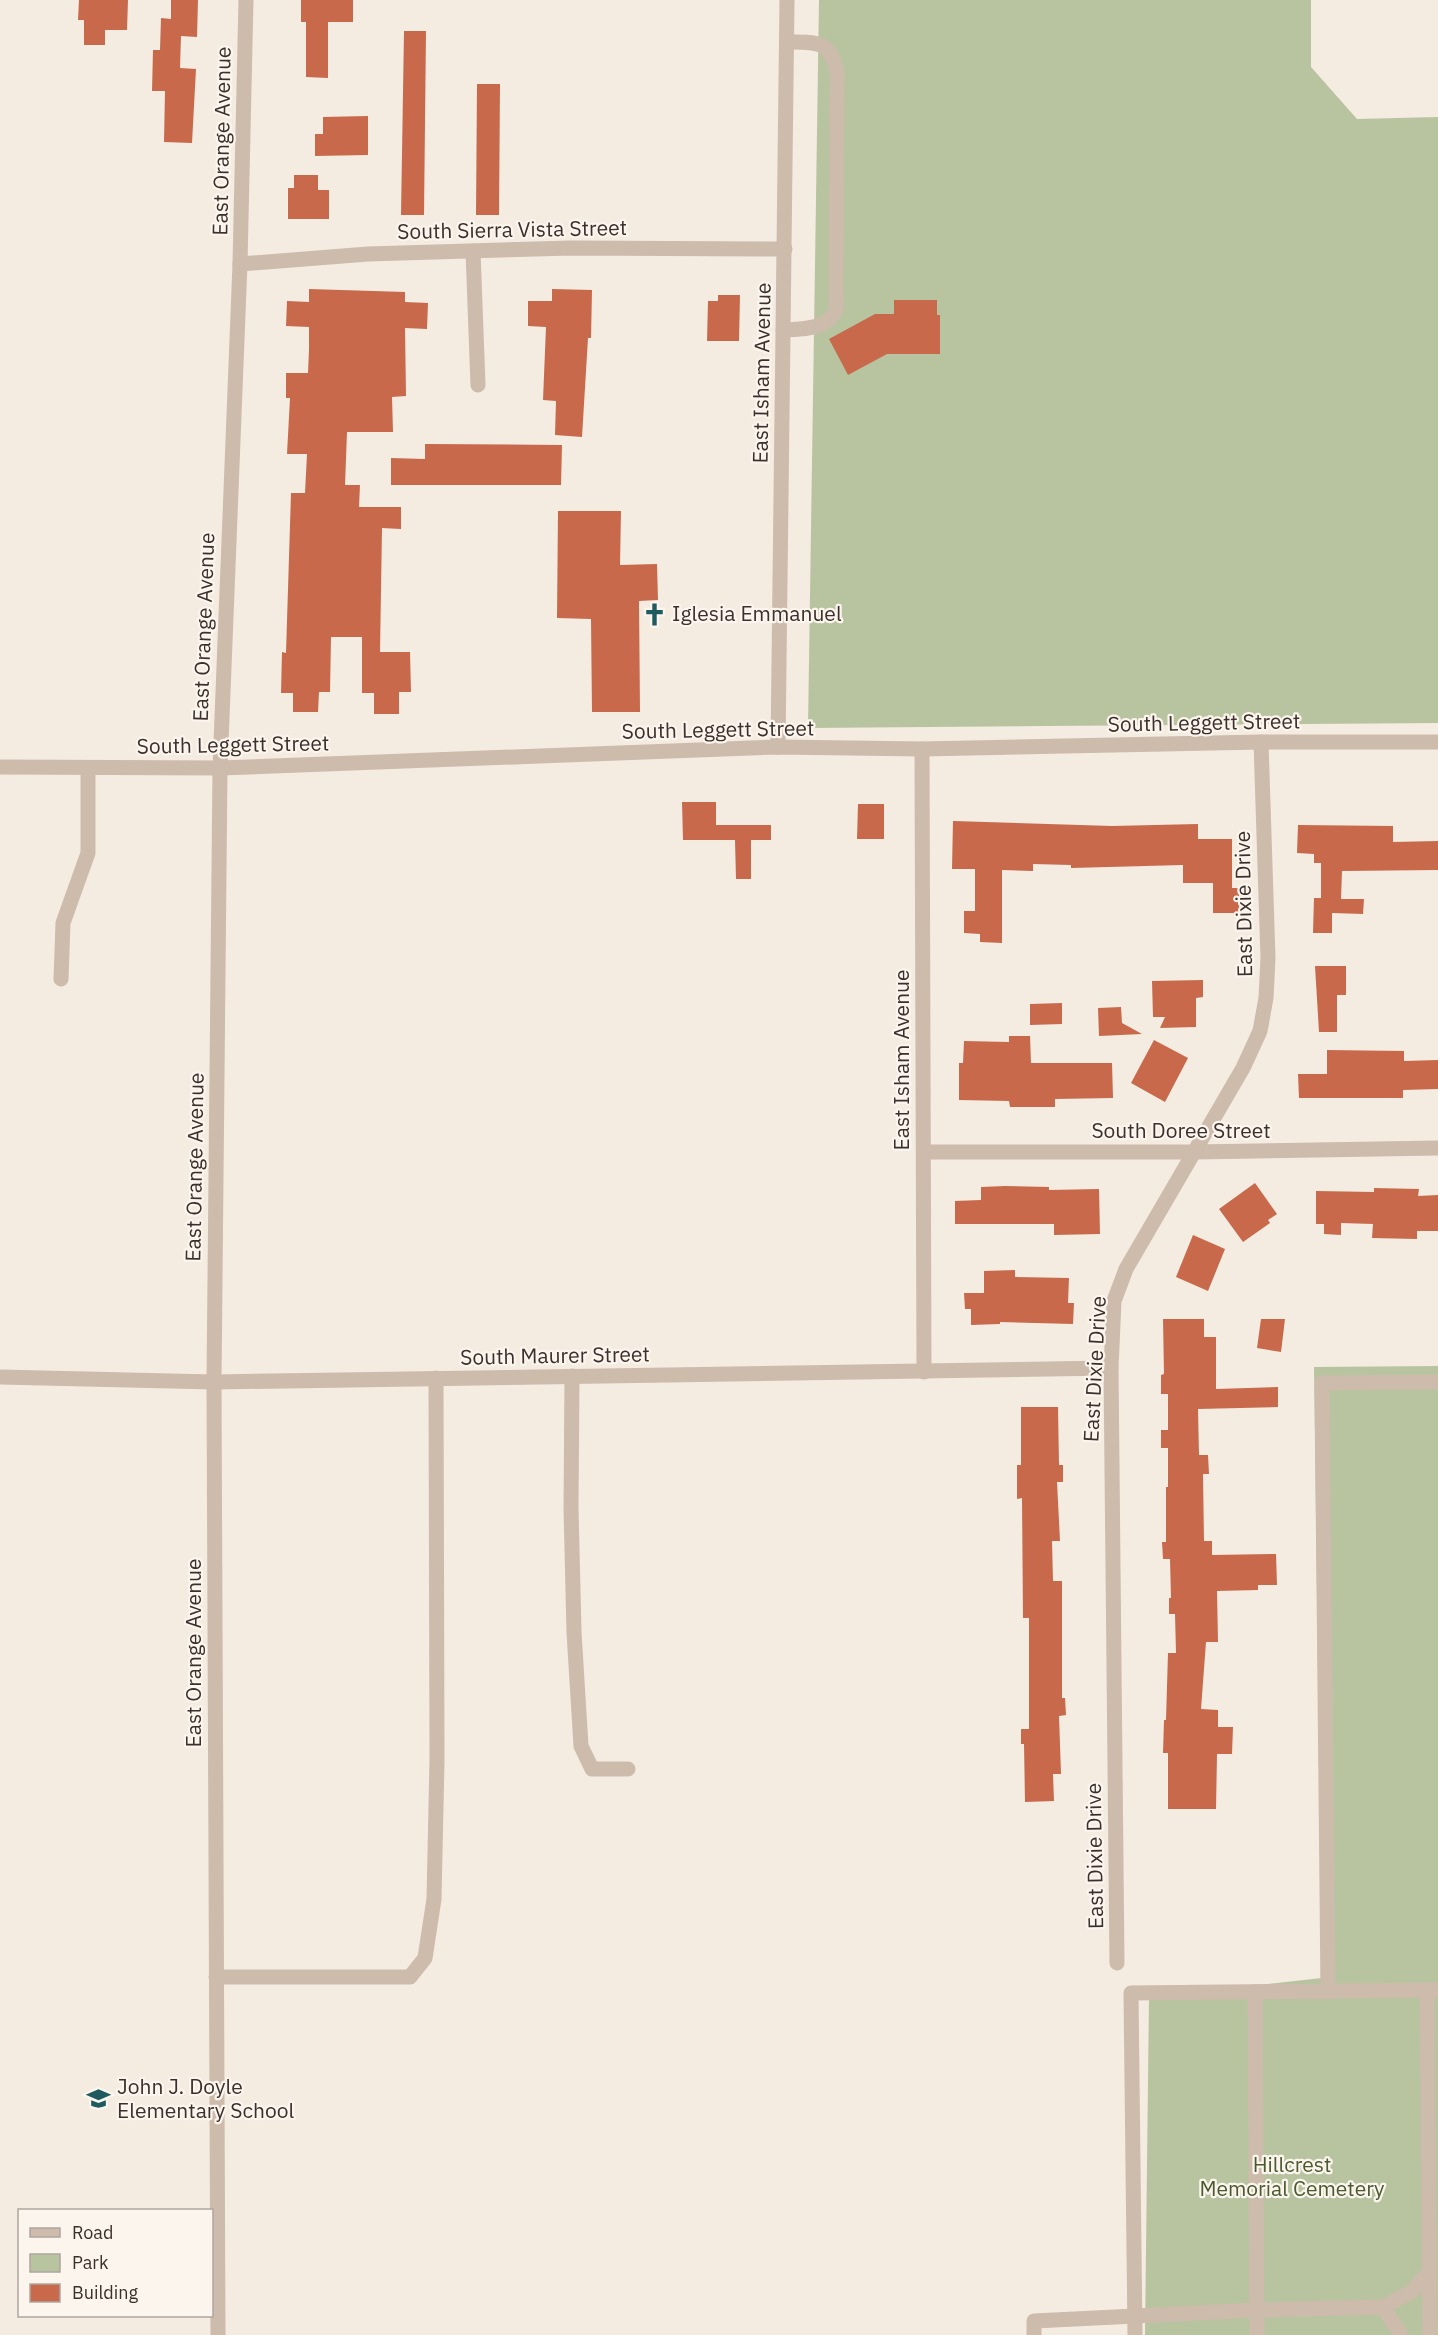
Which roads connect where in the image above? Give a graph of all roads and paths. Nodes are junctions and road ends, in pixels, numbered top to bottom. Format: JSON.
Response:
{"nodes":[{"id":1,"x":246,"y":0,"type":"edge"},
{"id":2,"x":787,"y":0,"type":"edge"},
{"id":3,"x":787,"y":42,"type":"junction"},
{"id":4,"x":784,"y":249,"type":"junction"},
{"id":5,"x":473,"y":251,"type":"junction"},
{"id":6,"x":240,"y":264,"type":"junction"},
{"id":7,"x":783,"y":330,"type":"junction"},
{"id":8,"x":478,"y":385,"type":"dead end"},
{"id":9,"x":1261,"y":742,"type":"junction"},
{"id":10,"x":1438,"y":742,"type":"edge"},
{"id":11,"x":778,"y":747,"type":"junction"},
{"id":12,"x":922,"y":749,"type":"junction"},
{"id":13,"x":0,"y":767,"type":"edge"},
{"id":14,"x":88,"y":768,"type":"junction"},
{"id":15,"x":220,"y":768,"type":"junction"},
{"id":16,"x":62,"y":979,"type":"dead end"},
{"id":17,"x":1438,"y":1148,"type":"edge"},
{"id":18,"x":924,"y":1152,"type":"junction"},
{"id":19,"x":1193,"y":1152,"type":"junction"},
{"id":20,"x":1111,"y":1368,"type":"junction"},
{"id":21,"x":924,"y":1371,"type":"junction"},
{"id":22,"x":572,"y":1376,"type":"junction"},
{"id":23,"x":0,"y":1377,"type":"edge"},
{"id":24,"x":436,"y":1378,"type":"junction"},
{"id":25,"x":214,"y":1382,"type":"junction"},
{"id":26,"x":1438,"y":1382,"type":"edge"},
{"id":27,"x":628,"y":1768,"type":"dead end"},
{"id":28,"x":1117,"y":1963,"type":"dead end"},
{"id":29,"x":216,"y":1977,"type":"junction"},
{"id":30,"x":1432,"y":1990,"type":"edge"},
{"id":31,"x":1255,"y":1992,"type":"junction"},
{"id":32,"x":1328,"y":1992,"type":"junction"},
{"id":33,"x":1434,"y":2274,"type":"edge"},
{"id":34,"x":1383,"y":2307,"type":"junction"},
{"id":35,"x":1257,"y":2310,"type":"junction"},
{"id":36,"x":1135,"y":2315,"type":"junction"},
{"id":37,"x":218,"y":2335,"type":"edge"},
{"id":38,"x":1034,"y":2335,"type":"edge"},
{"id":39,"x":1135,"y":2335,"type":"edge"},
{"id":40,"x":1257,"y":2335,"type":"edge"},
{"id":41,"x":1401,"y":2335,"type":"edge"},
{"id":42,"x":1430,"y":2335,"type":"edge"}],
"edges":[{"from":1,"to":6,"type":"street","name":"East Orange Avenue"},
{"from":2,"to":3,"type":"street","name":"East Isham Avenue"},
{"from":3,"to":4,"type":"street","name":"East Isham Avenue"},
{"from":3,"to":7,"type":"street"},
{"from":4,"to":5,"type":"street","name":"South Sierra Vista Street"},
{"from":4,"to":7,"type":"street","name":"East Isham Avenue"},
{"from":5,"to":6,"type":"street","name":"South Sierra Vista Street"},
{"from":5,"to":8,"type":"street"},
{"from":6,"to":15,"type":"street","name":"East Orange Avenue"},
{"from":7,"to":11,"type":"street","name":"East Isham Avenue"},
{"from":9,"to":10,"type":"street","name":"South Leggett Street"},
{"from":9,"to":12,"type":"street","name":"South Leggett Street"},
{"from":9,"to":19,"type":"street","name":"East Dixie Drive"},
{"from":11,"to":12,"type":"street","name":"South Leggett Street"},
{"from":11,"to":15,"type":"street","name":"South Leggett Street"},
{"from":12,"to":18,"type":"street","name":"East Isham Avenue"},
{"from":13,"to":14,"type":"street","name":"South Leggett Street"},
{"from":14,"to":15,"type":"street","name":"South Leggett Street"},
{"from":14,"to":16,"type":"street"},
{"from":15,"to":25,"type":"street","name":"East Orange Avenue"},
{"from":17,"to":19,"type":"street","name":"South Doree Street"},
{"from":18,"to":19,"type":"street","name":"South Doree Street"},
{"from":18,"to":21,"type":"street","name":"East Isham Avenue"},
{"from":19,"to":20,"type":"street","name":"East Dixie Drive"},
{"from":20,"to":21,"type":"street","name":"South Maurer Street"},
{"from":20,"to":28,"type":"street","name":"East Dixie Drive"},
{"from":21,"to":22,"type":"street","name":"South Maurer Street"},
{"from":22,"to":24,"type":"street","name":"South Maurer Street"},
{"from":22,"to":27,"type":"street"},
{"from":23,"to":25,"type":"street","name":"South Maurer Street"},
{"from":24,"to":25,"type":"street","name":"South Maurer Street"},
{"from":24,"to":29,"type":"street"},
{"from":25,"to":29,"type":"street","name":"East Orange Avenue"},
{"from":26,"to":32,"type":"street"},
{"from":29,"to":37,"type":"street","name":"East Orange Avenue"},
{"from":30,"to":32,"type":"street"},
{"from":30,"to":33,"type":"street"},
{"from":31,"to":32,"type":"street"},
{"from":31,"to":35,"type":"street"},
{"from":31,"to":36,"type":"street"},
{"from":33,"to":34,"type":"street"},
{"from":33,"to":42,"type":"street"},
{"from":34,"to":35,"type":"street"},
{"from":34,"to":41,"type":"street"},
{"from":35,"to":36,"type":"street"},
{"from":35,"to":40,"type":"street"},
{"from":36,"to":38,"type":"street"},
{"from":36,"to":39,"type":"street"}]}
